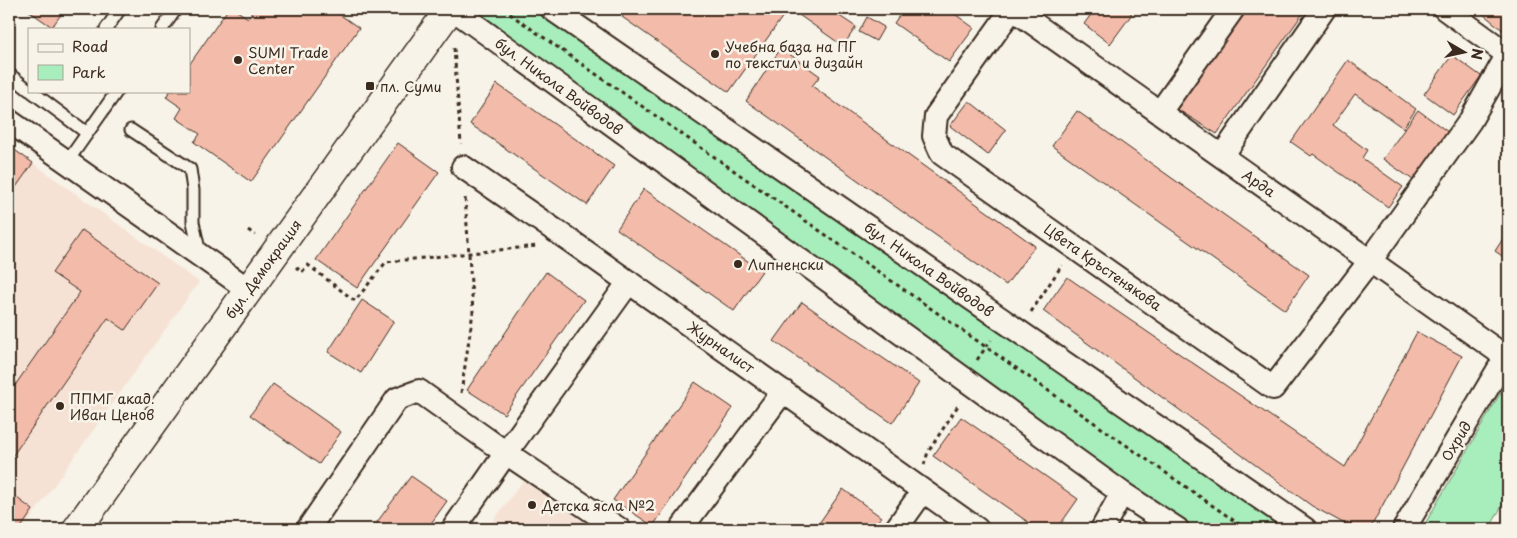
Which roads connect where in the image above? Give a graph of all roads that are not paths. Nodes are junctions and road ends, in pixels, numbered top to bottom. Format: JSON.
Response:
{"nodes":[{"id":1,"x":120,"y":9,"type":"edge"},
{"id":2,"x":176,"y":9,"type":"edge"},
{"id":3,"x":451,"y":9,"type":"edge"},
{"id":4,"x":552,"y":9,"type":"edge"},
{"id":5,"x":1012,"y":9,"type":"edge"},
{"id":6,"x":1232,"y":9,"type":"edge"},
{"id":7,"x":1324,"y":9,"type":"edge"},
{"id":8,"x":1445,"y":9,"type":"edge"},
{"id":9,"x":107,"y":28,"type":"edge"},
{"id":10,"x":163,"y":28,"type":"edge"},
{"id":11,"x":1508,"y":54,"type":"edge"},
{"id":12,"x":9,"y":74,"type":"edge"},
{"id":13,"x":28,"y":88,"type":"edge"},
{"id":14,"x":33,"y":92,"type":"edge"},
{"id":15,"x":116,"y":92,"type":"edge"},
{"id":16,"x":1160,"y":112,"type":"junction"},
{"id":17,"x":9,"y":121,"type":"edge"},
{"id":18,"x":131,"y":130,"type":"dead end"},
{"id":19,"x":87,"y":133,"type":"junction"},
{"id":20,"x":1222,"y":156,"type":"junction"},
{"id":21,"x":67,"y":162,"type":"junction"},
{"id":22,"x":463,"y":167,"type":"road end"},
{"id":23,"x":200,"y":256,"type":"junction"},
{"id":24,"x":1370,"y":261,"type":"junction"},
{"id":25,"x":629,"y":282,"type":"junction"},
{"id":26,"x":249,"y":290,"type":"junction"},
{"id":27,"x":1507,"y":354,"type":"edge"},
{"id":28,"x":783,"y":391,"type":"junction"},
{"id":29,"x":506,"y":453,"type":"junction"},
{"id":30,"x":923,"y":492,"type":"junction"},
{"id":31,"x":1122,"y":493,"type":"junction"},
{"id":32,"x":77,"y":529,"type":"edge"},
{"id":33,"x":308,"y":529,"type":"edge"},
{"id":34,"x":454,"y":529,"type":"edge"},
{"id":35,"x":619,"y":529,"type":"edge"},
{"id":36,"x":681,"y":529,"type":"edge"},
{"id":37,"x":896,"y":529,"type":"edge"},
{"id":38,"x":977,"y":529,"type":"edge"},
{"id":39,"x":1102,"y":529,"type":"edge"},
{"id":40,"x":1177,"y":529,"type":"edge"},
{"id":41,"x":1305,"y":529,"type":"edge"},
{"id":42,"x":1404,"y":529,"type":"edge"}],
"edges":[{"from":1,"to":9,"type":"lane"},
{"from":2,"to":10,"type":"lane"},
{"from":3,"to":26,"type":"street","name":"бул. Демокрация"},
{"from":3,"to":31,"type":"street","name":"бул. Никола Войводов"},
{"from":4,"to":41,"type":"street","name":"бул. Никола Войводов"},
{"from":5,"to":16,"type":"street","name":"Арда"},
{"from":5,"to":24,"type":"street","name":"Цвета Кръстенякова"},
{"from":6,"to":16,"type":"street"},
{"from":7,"to":20,"type":"street"},
{"from":8,"to":11,"type":"street"},
{"from":11,"to":24,"type":"street"},
{"from":12,"to":13,"type":"lane"},
{"from":14,"to":19,"type":"lane"},
{"from":15,"to":19,"type":"lane"},
{"from":16,"to":20,"type":"street","name":"Арда"},
{"from":17,"to":21,"type":"street"},
{"from":18,"to":23,"type":"lane"},
{"from":19,"to":21,"type":"lane"},
{"from":20,"to":24,"type":"street","name":"Арда"},
{"from":21,"to":23,"type":"street"},
{"from":22,"to":25,"type":"street","name":"Журналист"},
{"from":23,"to":26,"type":"street"},
{"from":24,"to":27,"type":"street","name":"Арда"},
{"from":25,"to":28,"type":"street","name":"Журналист"},
{"from":25,"to":29,"type":"street"},
{"from":26,"to":32,"type":"street","name":"бул. Демокрация"},
{"from":27,"to":42,"type":"street","name":"Охрид"},
{"from":28,"to":30,"type":"street","name":"Журналист"},
{"from":28,"to":36,"type":"street"},
{"from":29,"to":33,"type":"street"},
{"from":29,"to":34,"type":"street"},
{"from":29,"to":35,"type":"street"},
{"from":30,"to":37,"type":"street"},
{"from":30,"to":38,"type":"street","name":"Журналист"},
{"from":31,"to":39,"type":"street"},
{"from":31,"to":40,"type":"street","name":"бул. Никола Войводов"}]}
